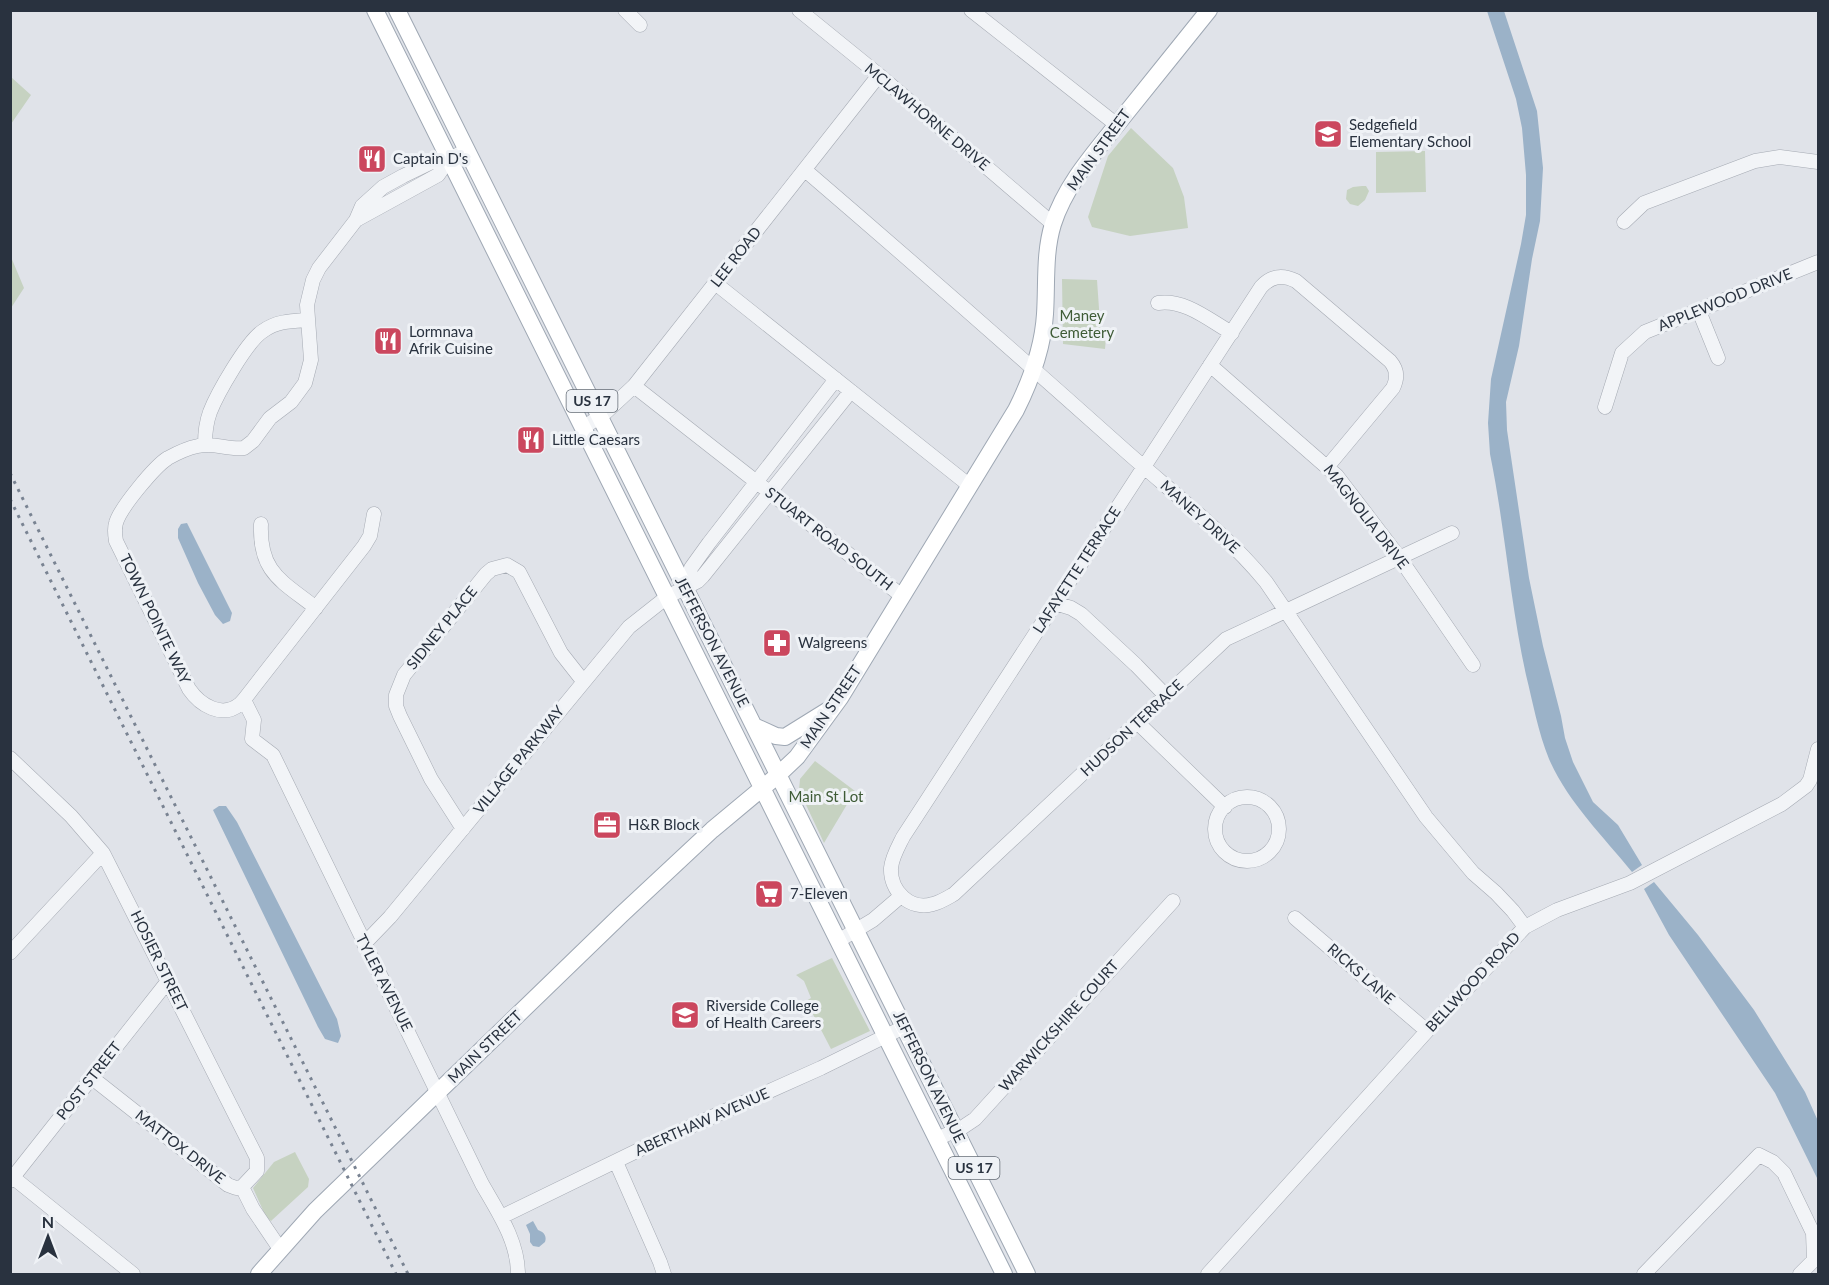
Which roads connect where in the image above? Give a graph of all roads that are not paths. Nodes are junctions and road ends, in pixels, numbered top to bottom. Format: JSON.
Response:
{"nodes":[{"id":1,"x":375,"y":10,"type":"edge"},
{"id":2,"x":397,"y":10,"type":"edge"},
{"id":3,"x":625,"y":10,"type":"edge"},
{"id":4,"x":799,"y":10,"type":"edge"},
{"id":5,"x":970,"y":10,"type":"edge"},
{"id":6,"x":1209,"y":10,"type":"edge"},
{"id":7,"x":640,"y":25,"type":"dead end"},
{"id":8,"x":879,"y":75,"type":"junction"},
{"id":9,"x":1116,"y":125,"type":"junction"},
{"id":10,"x":467,"y":150,"type":"junction"},
{"id":11,"x":449,"y":159,"type":"junction"},
{"id":12,"x":1818,"y":162,"type":"edge"},
{"id":13,"x":805,"y":170,"type":"junction"},
{"id":14,"x":1624,"y":222,"type":"dead end"},
{"id":15,"x":1053,"y":224,"type":"junction"},
{"id":16,"x":1818,"y":262,"type":"edge"},
{"id":17,"x":715,"y":283,"type":"junction"},
{"id":18,"x":1158,"y":303,"type":"dead end"},
{"id":19,"x":1699,"y":311,"type":"junction"},
{"id":20,"x":308,"y":320,"type":"junction"},
{"id":21,"x":1232,"y":333,"type":"junction"},
{"id":22,"x":1718,"y":358,"type":"dead end"},
{"id":23,"x":1210,"y":365,"type":"junction"},
{"id":24,"x":1034,"y":368,"type":"junction"},
{"id":25,"x":836,"y":380,"type":"junction"},
{"id":26,"x":633,"y":386,"type":"junction"},
{"id":27,"x":850,"y":391,"type":"junction"},
{"id":28,"x":1605,"y":406,"type":"dead end"},
{"id":29,"x":600,"y":417,"type":"junction"},
{"id":30,"x":583,"y":428,"type":"junction"},
{"id":31,"x":205,"y":444,"type":"junction"},
{"id":32,"x":1328,"y":466,"type":"junction"},
{"id":33,"x":1144,"y":467,"type":"junction"},
{"id":34,"x":756,"y":481,"type":"junction"},
{"id":35,"x":970,"y":486,"type":"junction"},
{"id":36,"x":771,"y":492,"type":"junction"},
{"id":37,"x":374,"y":514,"type":"dead end"},
{"id":38,"x":729,"y":517,"type":"junction"},
{"id":39,"x":261,"y":524,"type":"dead end"},
{"id":40,"x":741,"y":528,"type":"junction"},
{"id":41,"x":1452,"y":533,"type":"dead end"},
{"id":42,"x":1399,"y":557,"type":"junction"},
{"id":43,"x":685,"y":587,"type":"junction"},
{"id":44,"x":902,"y":596,"type":"junction"},
{"id":45,"x":667,"y":597,"type":"junction"},
{"id":46,"x":1055,"y":603,"type":"junction"},
{"id":47,"x":316,"y":608,"type":"junction"},
{"id":48,"x":1286,"y":610,"type":"junction"},
{"id":49,"x":1473,"y":665,"type":"dead end"},
{"id":50,"x":583,"y":681,"type":"junction"},
{"id":51,"x":1166,"y":696,"type":"junction"},
{"id":52,"x":244,"y":699,"type":"junction"},
{"id":53,"x":833,"y":707,"type":"junction"},
{"id":54,"x":1138,"y":723,"type":"junction"},
{"id":55,"x":754,"y":726,"type":"junction"},
{"id":56,"x":1818,"y":749,"type":"edge"},
{"id":57,"x":10,"y":758,"type":"edge"},
{"id":58,"x":778,"y":775,"type":"junction"},
{"id":59,"x":762,"y":789,"type":"junction"},
{"id":60,"x":1225,"y":807,"type":"junction"},
{"id":61,"x":463,"y":829,"type":"junction"},
{"id":62,"x":104,"y":853,"type":"junction"},
{"id":63,"x":901,"y":896,"type":"junction"},
{"id":64,"x":1173,"y":901,"type":"dead end"},
{"id":65,"x":1295,"y":918,"type":"dead end"},
{"id":66,"x":1525,"y":927,"type":"junction"},
{"id":67,"x":856,"y":931,"type":"junction"},
{"id":68,"x":838,"y":941,"type":"junction"},
{"id":69,"x":364,"y":944,"type":"junction"},
{"id":70,"x":10,"y":952,"type":"edge"},
{"id":71,"x":168,"y":981,"type":"junction"},
{"id":72,"x":904,"y":1027,"type":"junction"},
{"id":73,"x":1427,"y":1030,"type":"junction"},
{"id":74,"x":886,"y":1036,"type":"junction"},
{"id":75,"x":91,"y":1077,"type":"junction"},
{"id":76,"x":438,"y":1092,"type":"junction"},
{"id":77,"x":955,"y":1131,"type":"junction"},
{"id":78,"x":936,"y":1138,"type":"junction"},
{"id":79,"x":616,"y":1162,"type":"junction"},
{"id":80,"x":11,"y":1178,"type":"edge"},
{"id":81,"x":242,"y":1187,"type":"junction"},
{"id":82,"x":501,"y":1217,"type":"junction"},
{"id":83,"x":280,"y":1249,"type":"junction"},
{"id":84,"x":133,"y":1275,"type":"edge"},
{"id":85,"x":259,"y":1275,"type":"edge"},
{"id":86,"x":518,"y":1275,"type":"edge"},
{"id":87,"x":664,"y":1275,"type":"edge"},
{"id":88,"x":1004,"y":1275,"type":"edge"},
{"id":89,"x":1027,"y":1275,"type":"edge"},
{"id":90,"x":1208,"y":1275,"type":"edge"},
{"id":91,"x":1644,"y":1275,"type":"edge"},
{"id":92,"x":1800,"y":1275,"type":"edge"}],
"edges":[{"from":1,"to":11,"type":"main road","name":"JEFFERSON AVENUE","number":"US 17"},
{"from":2,"to":10,"type":"main road","name":"JEFFERSON AVENUE","number":"US 17"},
{"from":3,"to":7,"type":"street"},
{"from":4,"to":8,"type":"street","name":"MCLAWHORNE DRIVE"},
{"from":5,"to":9,"type":"street"},
{"from":6,"to":9,"type":"main road","name":"MAIN STREET"},
{"from":8,"to":13,"type":"street","name":"LEE ROAD"},
{"from":8,"to":15,"type":"street","name":"MCLAWHORNE DRIVE"},
{"from":9,"to":15,"type":"main road","name":"MAIN STREET"},
{"from":10,"to":11,"type":"street"},
{"from":10,"to":29,"type":"main road","name":"JEFFERSON AVENUE","number":"US 17"},
{"from":11,"to":20,"type":"street"},
{"from":11,"to":30,"type":"main road","name":"JEFFERSON AVENUE","number":"US 17"},
{"from":12,"to":14,"type":"street"},
{"from":13,"to":17,"type":"street","name":"LEE ROAD"},
{"from":13,"to":24,"type":"street","name":"MANEY DRIVE"},
{"from":15,"to":24,"type":"main road","name":"MAIN STREET"},
{"from":16,"to":19,"type":"street","name":"APPLEWOOD DRIVE"},
{"from":17,"to":25,"type":"street"},
{"from":17,"to":26,"type":"street","name":"LEE ROAD"},
{"from":18,"to":21,"type":"street"},
{"from":19,"to":22,"type":"street"},
{"from":19,"to":28,"type":"street","name":"APPLEWOOD DRIVE"},
{"from":20,"to":31,"type":"street"},
{"from":20,"to":31,"type":"street"},
{"from":21,"to":23,"type":"street","name":"LAFAYETTE TERRACE"},
{"from":21,"to":32,"type":"street","name":"LAFAYETTE TERRACE"},
{"from":23,"to":32,"type":"street","name":"MAGNOLIA DRIVE"},
{"from":23,"to":33,"type":"street","name":"LAFAYETTE TERRACE"},
{"from":24,"to":33,"type":"street","name":"MANEY DRIVE"},
{"from":24,"to":35,"type":"main road","name":"MAIN STREET"},
{"from":25,"to":27,"type":"street"},
{"from":25,"to":34,"type":"street"},
{"from":26,"to":29,"type":"street","name":"LEE ROAD"},
{"from":26,"to":34,"type":"street","name":"STUART ROAD SOUTH"},
{"from":27,"to":35,"type":"street"},
{"from":27,"to":36,"type":"street","name":"VILLAGE PARKWAY"},
{"from":29,"to":30,"type":"street","name":"LEE ROAD"},
{"from":29,"to":43,"type":"main road","name":"JEFFERSON AVENUE","number":"US 17"},
{"from":30,"to":45,"type":"main road","name":"JEFFERSON AVENUE","number":"US 17"},
{"from":31,"to":52,"type":"street","name":"TOWN POINTE WAY"},
{"from":32,"to":42,"type":"street","name":"MAGNOLIA DRIVE"},
{"from":33,"to":46,"type":"street","name":"LAFAYETTE TERRACE"},
{"from":33,"to":48,"type":"street","name":"MANEY DRIVE"},
{"from":34,"to":36,"type":"street","name":"STUART ROAD SOUTH"},
{"from":34,"to":38,"type":"street"},
{"from":35,"to":44,"type":"main road","name":"MAIN STREET"},
{"from":36,"to":40,"type":"street","name":"VILLAGE PARKWAY"},
{"from":36,"to":44,"type":"street","name":"STUART ROAD SOUTH"},
{"from":37,"to":47,"type":"street"},
{"from":38,"to":40,"type":"street"},
{"from":38,"to":43,"type":"street"},
{"from":39,"to":47,"type":"street"},
{"from":40,"to":43,"type":"street","name":"VILLAGE PARKWAY"},
{"from":41,"to":42,"type":"street","name":"HUDSON TERRACE"},
{"from":42,"to":48,"type":"street","name":"HUDSON TERRACE"},
{"from":42,"to":49,"type":"street","name":"MAGNOLIA DRIVE"},
{"from":43,"to":45,"type":"street","name":"VILLAGE PARKWAY"},
{"from":43,"to":55,"type":"main road","name":"JEFFERSON AVENUE","number":"US 17"},
{"from":44,"to":53,"type":"main road","name":"MAIN STREET"},
{"from":45,"to":50,"type":"street","name":"VILLAGE PARKWAY"},
{"from":45,"to":59,"type":"main road","name":"JEFFERSON AVENUE","number":"US 17"},
{"from":46,"to":51,"type":"street"},
{"from":46,"to":63,"type":"street","name":"LAFAYETTE TERRACE"},
{"from":47,"to":52,"type":"street"},
{"from":48,"to":51,"type":"street","name":"HUDSON TERRACE"},
{"from":48,"to":66,"type":"street","name":"MANEY DRIVE"},
{"from":50,"to":61,"type":"street","name":"VILLAGE PARKWAY"},
{"from":50,"to":61,"type":"street","name":"SIDNEY PLACE"},
{"from":51,"to":54,"type":"street","name":"HUDSON TERRACE"},
{"from":52,"to":69,"type":"street","name":"TYLER AVENUE"},
{"from":53,"to":55,"type":"main road"},
{"from":53,"to":58,"type":"main road","name":"MAIN STREET"},
{"from":54,"to":60,"type":"street"},
{"from":54,"to":63,"type":"street","name":"HUDSON TERRACE"},
{"from":55,"to":58,"type":"main road","name":"JEFFERSON AVENUE","number":"US 17"},
{"from":56,"to":66,"type":"street","name":"BELLWOOD ROAD"},
{"from":57,"to":62,"type":"street","name":"HOSIER STREET"},
{"from":58,"to":59,"type":"main road","name":"MAIN STREET"},
{"from":58,"to":67,"type":"main road","name":"JEFFERSON AVENUE","number":"US 17"},
{"from":59,"to":68,"type":"main road","name":"JEFFERSON AVENUE","number":"US 17"},
{"from":59,"to":76,"type":"main road","name":"MAIN STREET"},
{"from":60,"to":60,"type":"street"},
{"from":61,"to":69,"type":"street","name":"VILLAGE PARKWAY"},
{"from":62,"to":70,"type":"street"},
{"from":62,"to":71,"type":"street","name":"HOSIER STREET"},
{"from":63,"to":67,"type":"street"},
{"from":64,"to":77,"type":"street","name":"WARWICKSHIRE COURT"},
{"from":65,"to":73,"type":"street","name":"RICKS LANE"},
{"from":66,"to":73,"type":"street","name":"BELLWOOD ROAD"},
{"from":67,"to":68,"type":"street"},
{"from":67,"to":72,"type":"main road","name":"JEFFERSON AVENUE","number":"US 17"},
{"from":68,"to":74,"type":"main road","name":"JEFFERSON AVENUE","number":"US 17"},
{"from":69,"to":76,"type":"street","name":"TYLER AVENUE"},
{"from":71,"to":75,"type":"street","name":"POST STREET"},
{"from":71,"to":81,"type":"street","name":"HOSIER STREET"},
{"from":72,"to":74,"type":"street","name":"ABERTHAW AVENUE"},
{"from":72,"to":77,"type":"main road","name":"JEFFERSON AVENUE","number":"US 17"},
{"from":73,"to":90,"type":"street","name":"BELLWOOD ROAD"},
{"from":74,"to":78,"type":"main road","name":"JEFFERSON AVENUE","number":"US 17"},
{"from":74,"to":79,"type":"street","name":"ABERTHAW AVENUE"},
{"from":75,"to":80,"type":"street","name":"POST STREET"},
{"from":75,"to":81,"type":"street","name":"MATTOX DRIVE"},
{"from":76,"to":82,"type":"street","name":"TYLER AVENUE"},
{"from":76,"to":83,"type":"main road","name":"MAIN STREET"},
{"from":77,"to":78,"type":"street","name":"WARWICKSHIRE COURT"},
{"from":77,"to":89,"type":"main road","name":"JEFFERSON AVENUE","number":"US 17"},
{"from":78,"to":88,"type":"main road","name":"JEFFERSON AVENUE","number":"US 17"},
{"from":79,"to":82,"type":"street","name":"ABERTHAW AVENUE"},
{"from":79,"to":87,"type":"street"},
{"from":80,"to":84,"type":"street"},
{"from":81,"to":83,"type":"street","name":"MATTOX DRIVE"},
{"from":82,"to":86,"type":"street","name":"TYLER AVENUE"},
{"from":83,"to":85,"type":"main road","name":"MAIN STREET"},
{"from":91,"to":92,"type":"street"}]}
